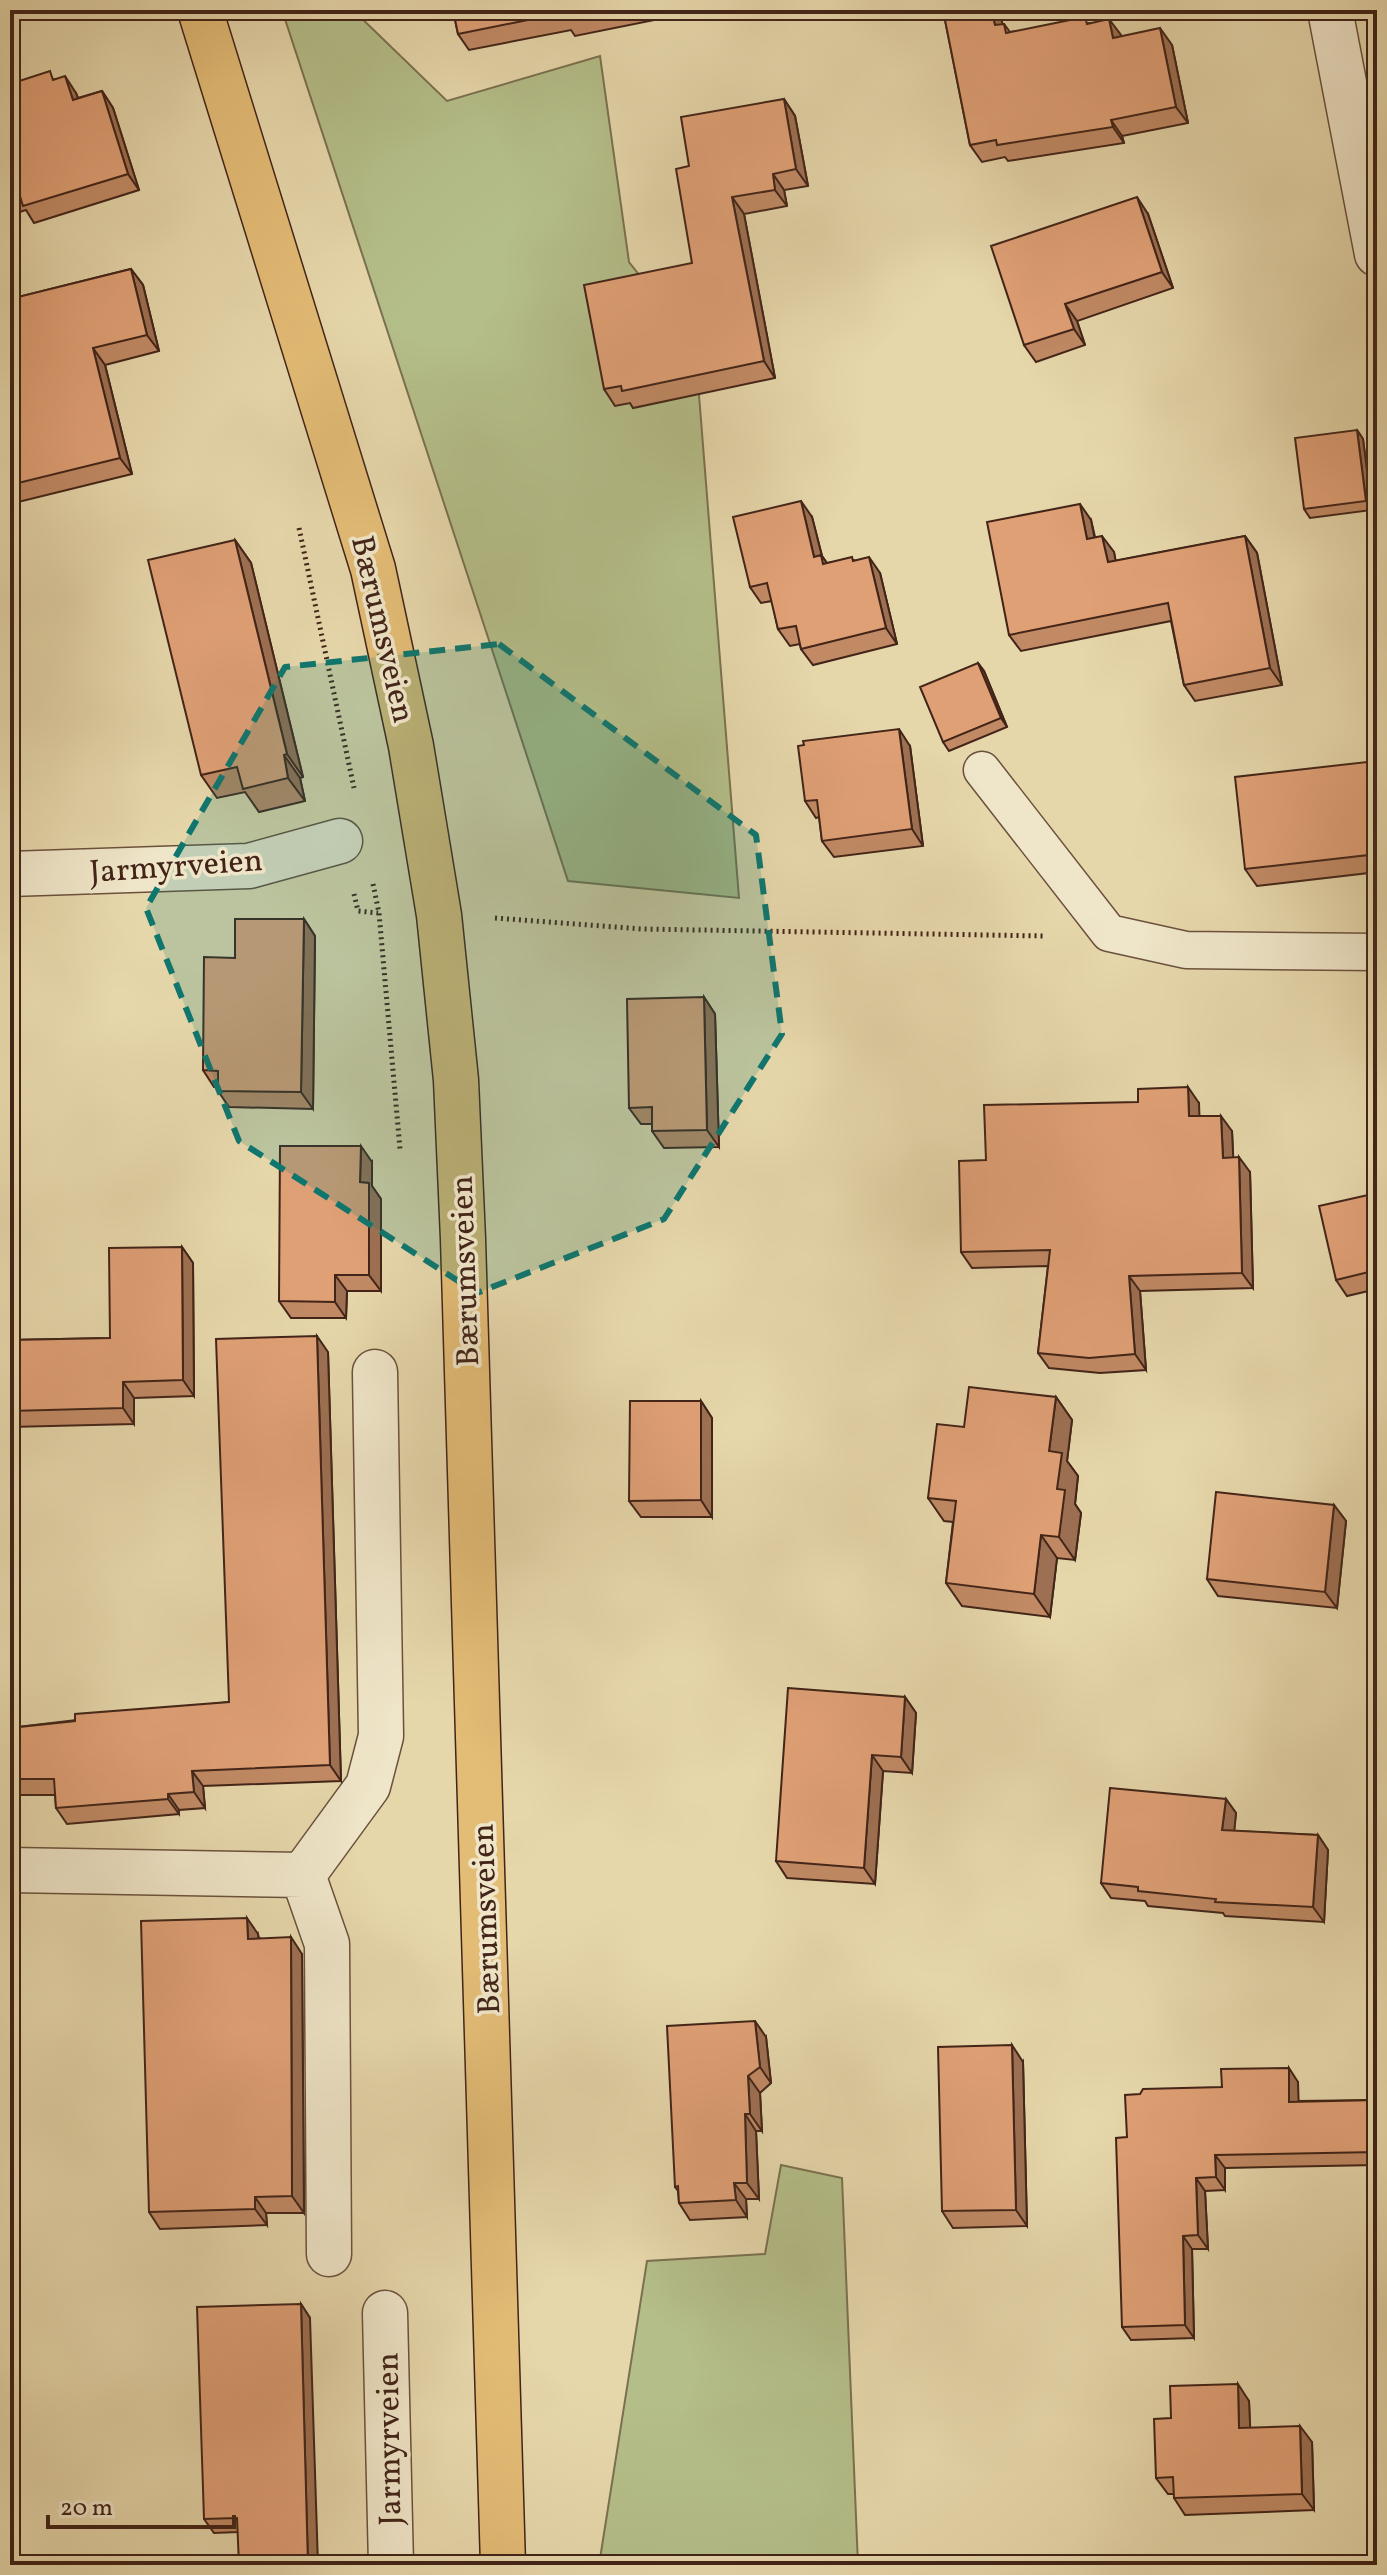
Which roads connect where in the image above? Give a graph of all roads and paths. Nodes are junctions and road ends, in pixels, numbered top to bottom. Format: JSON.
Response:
{"nodes":[{"id":1,"x":200,"y":10,"type":"edge"},
{"id":2,"x":1330,"y":10,"type":"edge"},
{"id":3,"x":1377,"y":254,"type":"edge"},
{"id":4,"x":297,"y":517,"type":"dead end"},
{"id":5,"x":982,"y":770,"type":"dead end"},
{"id":6,"x":354,"y":790,"type":"dead end"},
{"id":7,"x":340,"y":841,"type":"dead end"},
{"id":8,"x":10,"y":874,"type":"edge"},
{"id":9,"x":373,"y":882,"type":"dead end"},
{"id":10,"x":485,"y":917,"type":"dead end"},
{"id":11,"x":1020,"y":937,"type":"dead end"},
{"id":12,"x":1377,"y":952,"type":"edge"},
{"id":13,"x":400,"y":1150,"type":"dead end"},
{"id":14,"x":375,"y":1372,"type":"dead end"},
{"id":15,"x":10,"y":1870,"type":"edge"},
{"id":16,"x":303,"y":1875,"type":"junction"},
{"id":17,"x":329,"y":2254,"type":"dead end"},
{"id":18,"x":385,"y":2313,"type":"dead end"},
{"id":19,"x":391,"y":2565,"type":"edge"},
{"id":20,"x":503,"y":2565,"type":"edge"}],
"edges":[{"from":1,"to":20,"type":"main road","name":"Bærumsveien"},
{"from":2,"to":3,"type":"street"},
{"from":4,"to":6,"type":"path"},
{"from":5,"to":12,"type":"lane"},
{"from":7,"to":8,"type":"street","name":"Jarmyrveien"},
{"from":9,"to":13,"type":"path"},
{"from":10,"to":11,"type":"path"},
{"from":14,"to":16,"type":"street"},
{"from":15,"to":16,"type":"street"},
{"from":16,"to":17,"type":"street"},
{"from":18,"to":19,"type":"street","name":"Jarmyrveien"}]}
